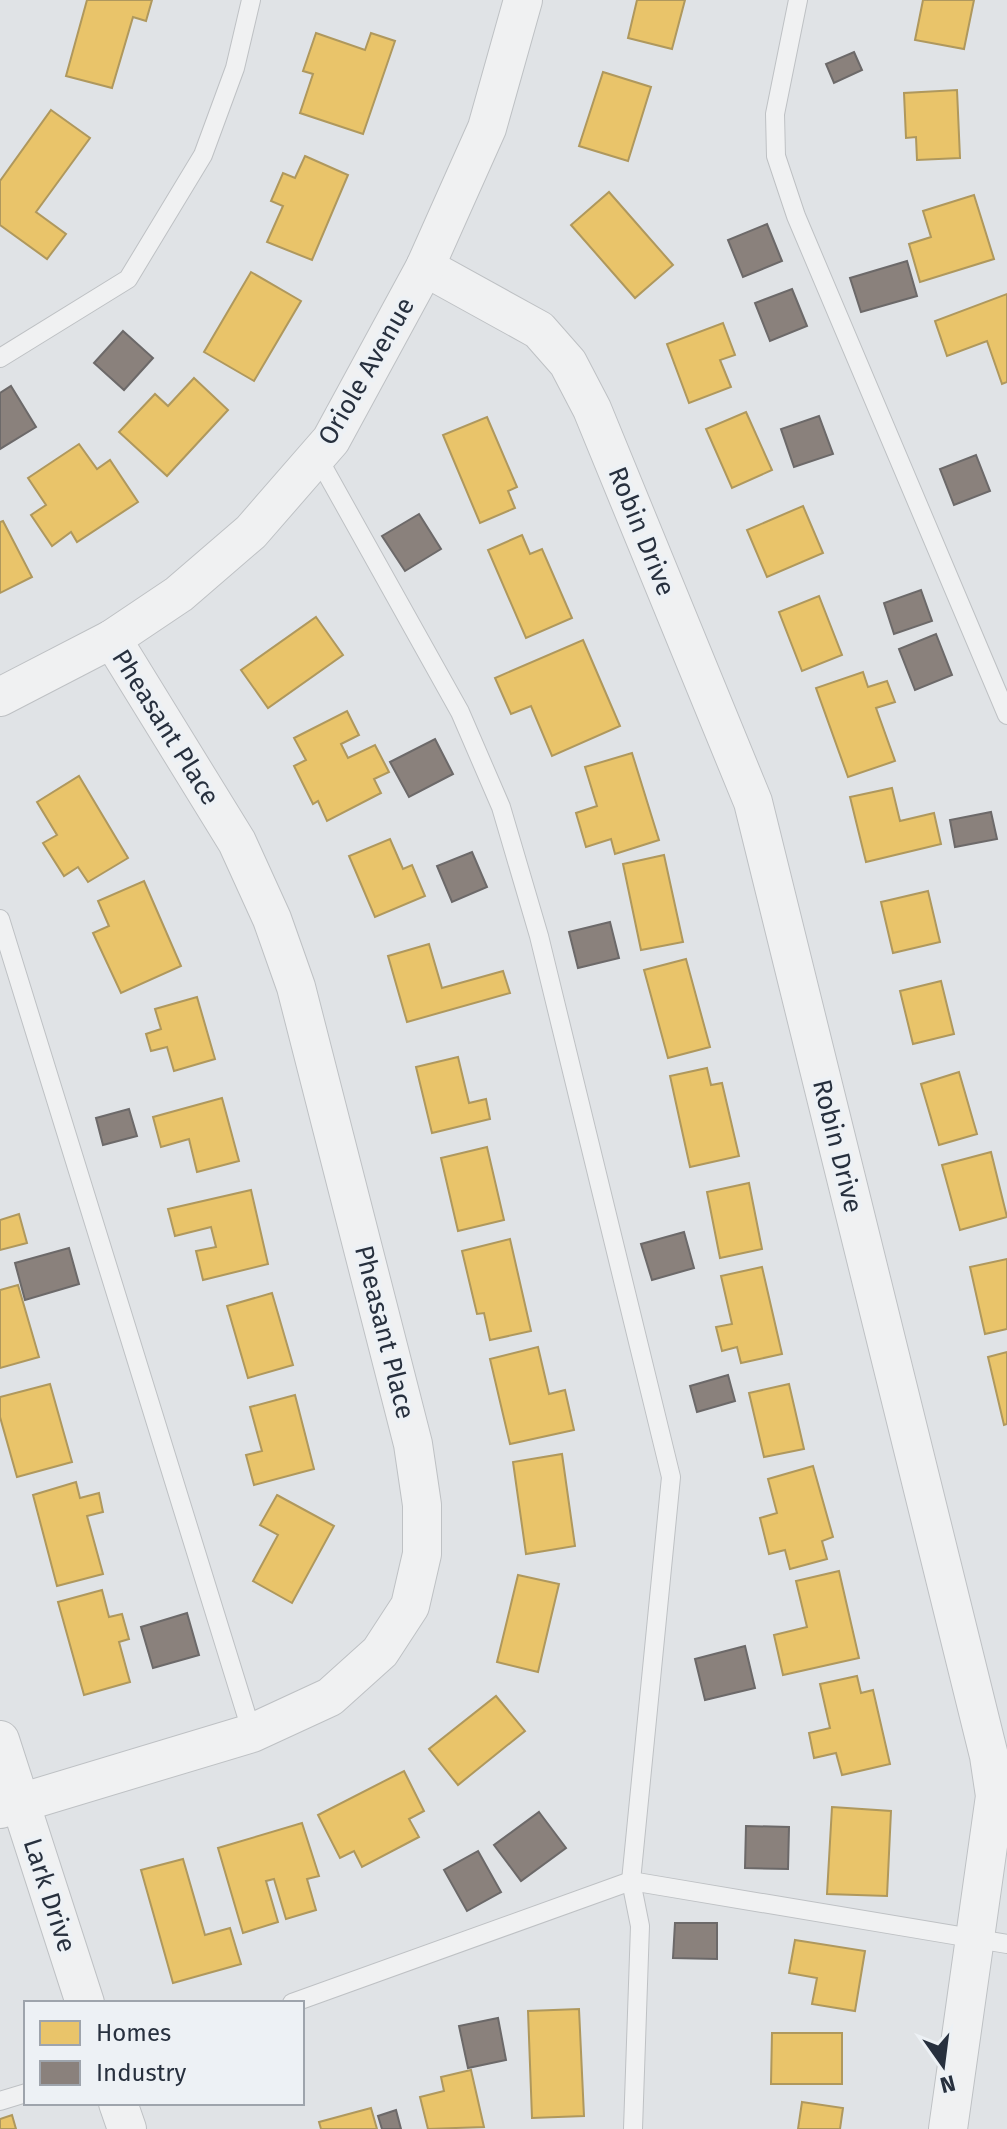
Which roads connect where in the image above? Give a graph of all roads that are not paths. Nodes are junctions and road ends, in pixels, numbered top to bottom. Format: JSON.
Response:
{"nodes":[{"id":1,"x":251,"y":0,"type":"edge"},
{"id":2,"x":523,"y":0,"type":"edge"},
{"id":3,"x":798,"y":0,"type":"edge"},
{"id":4,"x":425,"y":267,"type":"junction"},
{"id":5,"x":0,"y":358,"type":"edge"},
{"id":6,"x":317,"y":456,"type":"junction"},
{"id":7,"x":112,"y":639,"type":"junction"},
{"id":8,"x":0,"y":697,"type":"edge"},
{"id":9,"x":1007,"y":715,"type":"edge"},
{"id":10,"x":0,"y":919,"type":"edge"},
{"id":11,"x":252,"y":1733,"type":"junction"},
{"id":12,"x":0,"y":1740,"type":"edge"},
{"id":13,"x":10,"y":1806,"type":"edge"},
{"id":14,"x":631,"y":1881,"type":"junction"},
{"id":15,"x":992,"y":1941,"type":"edge"},
{"id":16,"x":84,"y":2001,"type":"edge"},
{"id":17,"x":298,"y":2001,"type":"edge"},
{"id":18,"x":24,"y":2094,"type":"edge"},
{"id":19,"x":0,"y":2101,"type":"edge"},
{"id":20,"x":119,"y":2105,"type":"edge"},
{"id":21,"x":127,"y":2129,"type":"edge"},
{"id":22,"x":633,"y":2129,"type":"edge"},
{"id":23,"x":948,"y":2129,"type":"edge"}],
"edges":[{"from":1,"to":5,"type":"lane"},
{"from":2,"to":4,"type":"street","name":"Oriole Avenue"},
{"from":3,"to":9,"type":"lane"},
{"from":4,"to":6,"type":"street","name":"Oriole Avenue"},
{"from":4,"to":15,"type":"street","name":"Robin Drive"},
{"from":6,"to":7,"type":"street","name":"Oriole Avenue"},
{"from":6,"to":14,"type":"lane"},
{"from":7,"to":8,"type":"street","name":"Oriole Avenue"},
{"from":7,"to":11,"type":"street","name":"Pheasant Place"},
{"from":10,"to":11,"type":"lane"},
{"from":11,"to":13,"type":"street","name":"Pheasant Place"},
{"from":12,"to":13,"type":"street","name":"Lark Drive"},
{"from":13,"to":16,"type":"street","name":"Lark Drive"},
{"from":14,"to":15,"type":"lane"},
{"from":14,"to":17,"type":"lane"},
{"from":14,"to":22,"type":"lane"},
{"from":15,"to":23,"type":"street","name":"Robin Drive"},
{"from":18,"to":19,"type":"lane"},
{"from":20,"to":21,"type":"street"}]}
